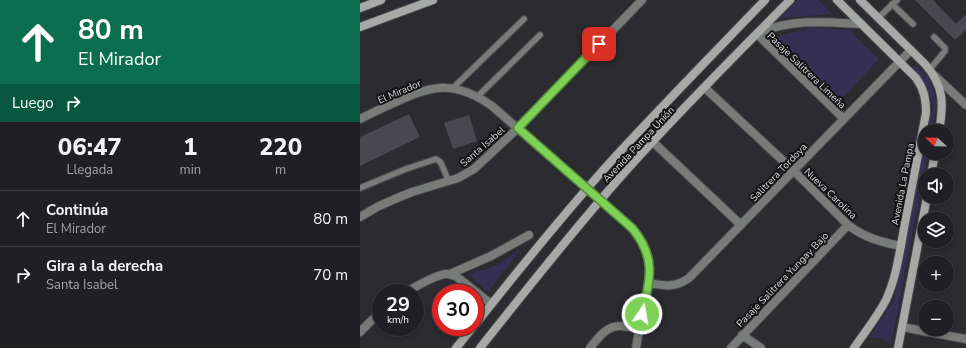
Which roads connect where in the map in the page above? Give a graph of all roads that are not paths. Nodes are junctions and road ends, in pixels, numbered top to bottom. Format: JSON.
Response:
{"nodes":[{"id":1,"x":381,"y":0,"type":"edge"},
{"id":2,"x":432,"y":0,"type":"edge"},
{"id":3,"x":642,"y":0,"type":"edge"},
{"id":4,"x":765,"y":0,"type":"edge"},
{"id":5,"x":790,"y":0,"type":"edge"},
{"id":6,"x":837,"y":0,"type":"edge"},
{"id":7,"x":860,"y":0,"type":"edge"},
{"id":8,"x":894,"y":2,"type":"edge"},
{"id":9,"x":360,"y":8,"type":"edge"},
{"id":10,"x":878,"y":18,"type":"junction"},
{"id":11,"x":524,"y":19,"type":"dead end"},
{"id":12,"x":861,"y":24,"type":"junction"},
{"id":13,"x":913,"y":24,"type":"dead end"},
{"id":14,"x":360,"y":27,"type":"edge"},
{"id":15,"x":757,"y":34,"type":"junction"},
{"id":16,"x":540,"y":35,"type":"dead end"},
{"id":17,"x":934,"y":37,"type":"dead end"},
{"id":18,"x":911,"y":50,"type":"junction"},
{"id":19,"x":900,"y":62,"type":"junction"},
{"id":20,"x":932,"y":72,"type":"junction"},
{"id":21,"x":454,"y":88,"type":"junction"},
{"id":22,"x":705,"y":88,"type":"junction"},
{"id":23,"x":477,"y":97,"type":"junction"},
{"id":24,"x":966,"y":105,"type":"edge"},
{"id":25,"x":360,"y":119,"type":"edge"},
{"id":26,"x":844,"y":119,"type":"junction"},
{"id":27,"x":940,"y":124,"type":"edge"},
{"id":28,"x":518,"y":128,"type":"junction"},
{"id":29,"x":653,"y":142,"type":"junction"},
{"id":30,"x":794,"y":171,"type":"junction"},
{"id":31,"x":449,"y":182,"type":"junction"},
{"id":32,"x":360,"y":188,"type":"edge"},
{"id":33,"x":587,"y":189,"type":"junction"},
{"id":34,"x":600,"y":201,"type":"junction"},
{"id":35,"x":926,"y":204,"type":"edge"},
{"id":36,"x":360,"y":217,"type":"edge"},
{"id":37,"x":741,"y":225,"type":"junction"},
{"id":38,"x":848,"y":225,"type":"junction"},
{"id":39,"x":529,"y":235,"type":"dead end"},
{"id":40,"x":901,"y":246,"type":"junction"},
{"id":41,"x":450,"y":274,"type":"junction"},
{"id":42,"x":649,"y":283,"type":"junction"},
{"id":43,"x":422,"y":284,"type":"edge"},
{"id":44,"x":491,"y":304,"type":"junction"},
{"id":45,"x":484,"y":313,"type":"edge"},
{"id":46,"x":372,"y":320,"type":"edge"},
{"id":47,"x":902,"y":327,"type":"junction"},
{"id":48,"x":639,"y":329,"type":"junction"},
{"id":49,"x":360,"y":332,"type":"edge"},
{"id":50,"x":742,"y":335,"type":"junction"},
{"id":51,"x":466,"y":336,"type":"edge"},
{"id":52,"x":966,"y":339,"type":"edge"},
{"id":53,"x":966,"y":344,"type":"edge"},
{"id":54,"x":456,"y":348,"type":"edge"},
{"id":55,"x":480,"y":348,"type":"edge"},
{"id":56,"x":590,"y":348,"type":"edge"},
{"id":57,"x":636,"y":348,"type":"edge"},
{"id":58,"x":731,"y":348,"type":"edge"},
{"id":59,"x":761,"y":348,"type":"edge"},
{"id":60,"x":854,"y":348,"type":"edge"},
{"id":61,"x":898,"y":348,"type":"edge"},
{"id":62,"x":964,"y":348,"type":"edge"}],
"edges":[{"from":1,"to":9,"type":"street"},
{"from":2,"to":14,"type":"street"},
{"from":3,"to":28,"type":"street","name":"Santa Isabel"},
{"from":4,"to":33,"type":"street","name":"Avenida Pampa Unión"},
{"from":5,"to":15,"type":"street","name":"Avenida Pampa Unión"},
{"from":6,"to":12,"type":"street","name":"Avenida La Pampa"},
{"from":7,"to":10,"type":"street"},
{"from":8,"to":10,"type":"lane"},
{"from":8,"to":13,"type":"lane"},
{"from":10,"to":18,"type":"street"},
{"from":11,"to":21,"type":"lane"},
{"from":12,"to":15,"type":"street"},
{"from":12,"to":19,"type":"street","name":"Avenida La Pampa"},
{"from":15,"to":22,"type":"street","name":"Avenida Pampa Unión"},
{"from":15,"to":26,"type":"street","name":"Pasaje Salitrera Limeña"},
{"from":16,"to":23,"type":"lane"},
{"from":17,"to":20,"type":"lane"},
{"from":18,"to":19,"type":"street","name":"Salitrera Tordoya"},
{"from":18,"to":20,"type":"street"},
{"from":19,"to":26,"type":"street","name":"Salitrera Tordoya"},
{"from":19,"to":40,"type":"street","name":"Avenida La Pampa"},
{"from":20,"to":24,"type":"street"},
{"from":20,"to":27,"type":"street"},
{"from":21,"to":23,"type":"street","name":"El Mirador"},
{"from":21,"to":25,"type":"street","name":"El Mirador"},
{"from":22,"to":29,"type":"street","name":"Avenida Pampa Unión"},
{"from":22,"to":30,"type":"street","name":"Nueva Carolina"},
{"from":23,"to":28,"type":"street","name":"El Mirador"},
{"from":26,"to":30,"type":"street","name":"Salitrera Tordoya"},
{"from":28,"to":31,"type":"street","name":"Santa Isabel"},
{"from":28,"to":33,"type":"street","name":"El Mirador"},
{"from":29,"to":34,"type":"street","name":"Avenida Pampa Unión"},
{"from":29,"to":37,"type":"street"},
{"from":30,"to":37,"type":"street","name":"Salitrera Tordoya"},
{"from":30,"to":38,"type":"street","name":"Nueva Carolina"},
{"from":31,"to":32,"type":"lane"},
{"from":31,"to":36,"type":"street","name":"Santa Isabel"},
{"from":33,"to":34,"type":"street","name":"El Mirador"},
{"from":33,"to":44,"type":"street","name":"Avenida Pampa Unión"},
{"from":34,"to":42,"type":"street","name":"El Mirador"},
{"from":34,"to":55,"type":"street","name":"Avenida Pampa Unión"},
{"from":35,"to":47,"type":"street"},
{"from":37,"to":42,"type":"street","name":"Salitrera Tordoya"},
{"from":38,"to":40,"type":"street","name":"Nueva Carolina"},
{"from":38,"to":50,"type":"street","name":"Pasaje Salitrera Yungay Bajo"},
{"from":39,"to":41,"type":"street"},
{"from":40,"to":60,"type":"street","name":"Avenida La Pampa"},
{"from":41,"to":43,"type":"street"},
{"from":41,"to":44,"type":"street"},
{"from":42,"to":48,"type":"street","name":"El Mirador"},
{"from":44,"to":45,"type":"street","name":"Avenida Pampa Unión"},
{"from":46,"to":49,"type":"street"},
{"from":47,"to":52,"type":"street"},
{"from":47,"to":61,"type":"street"},
{"from":48,"to":56,"type":"street"},
{"from":48,"to":57,"type":"street","name":"El Mirador"},
{"from":50,"to":58,"type":"street","name":"Pasaje Salitrera Yungay Bajo"},
{"from":50,"to":59,"type":"street"},
{"from":51,"to":54,"type":"street"},
{"from":53,"to":62,"type":"street"}]}
